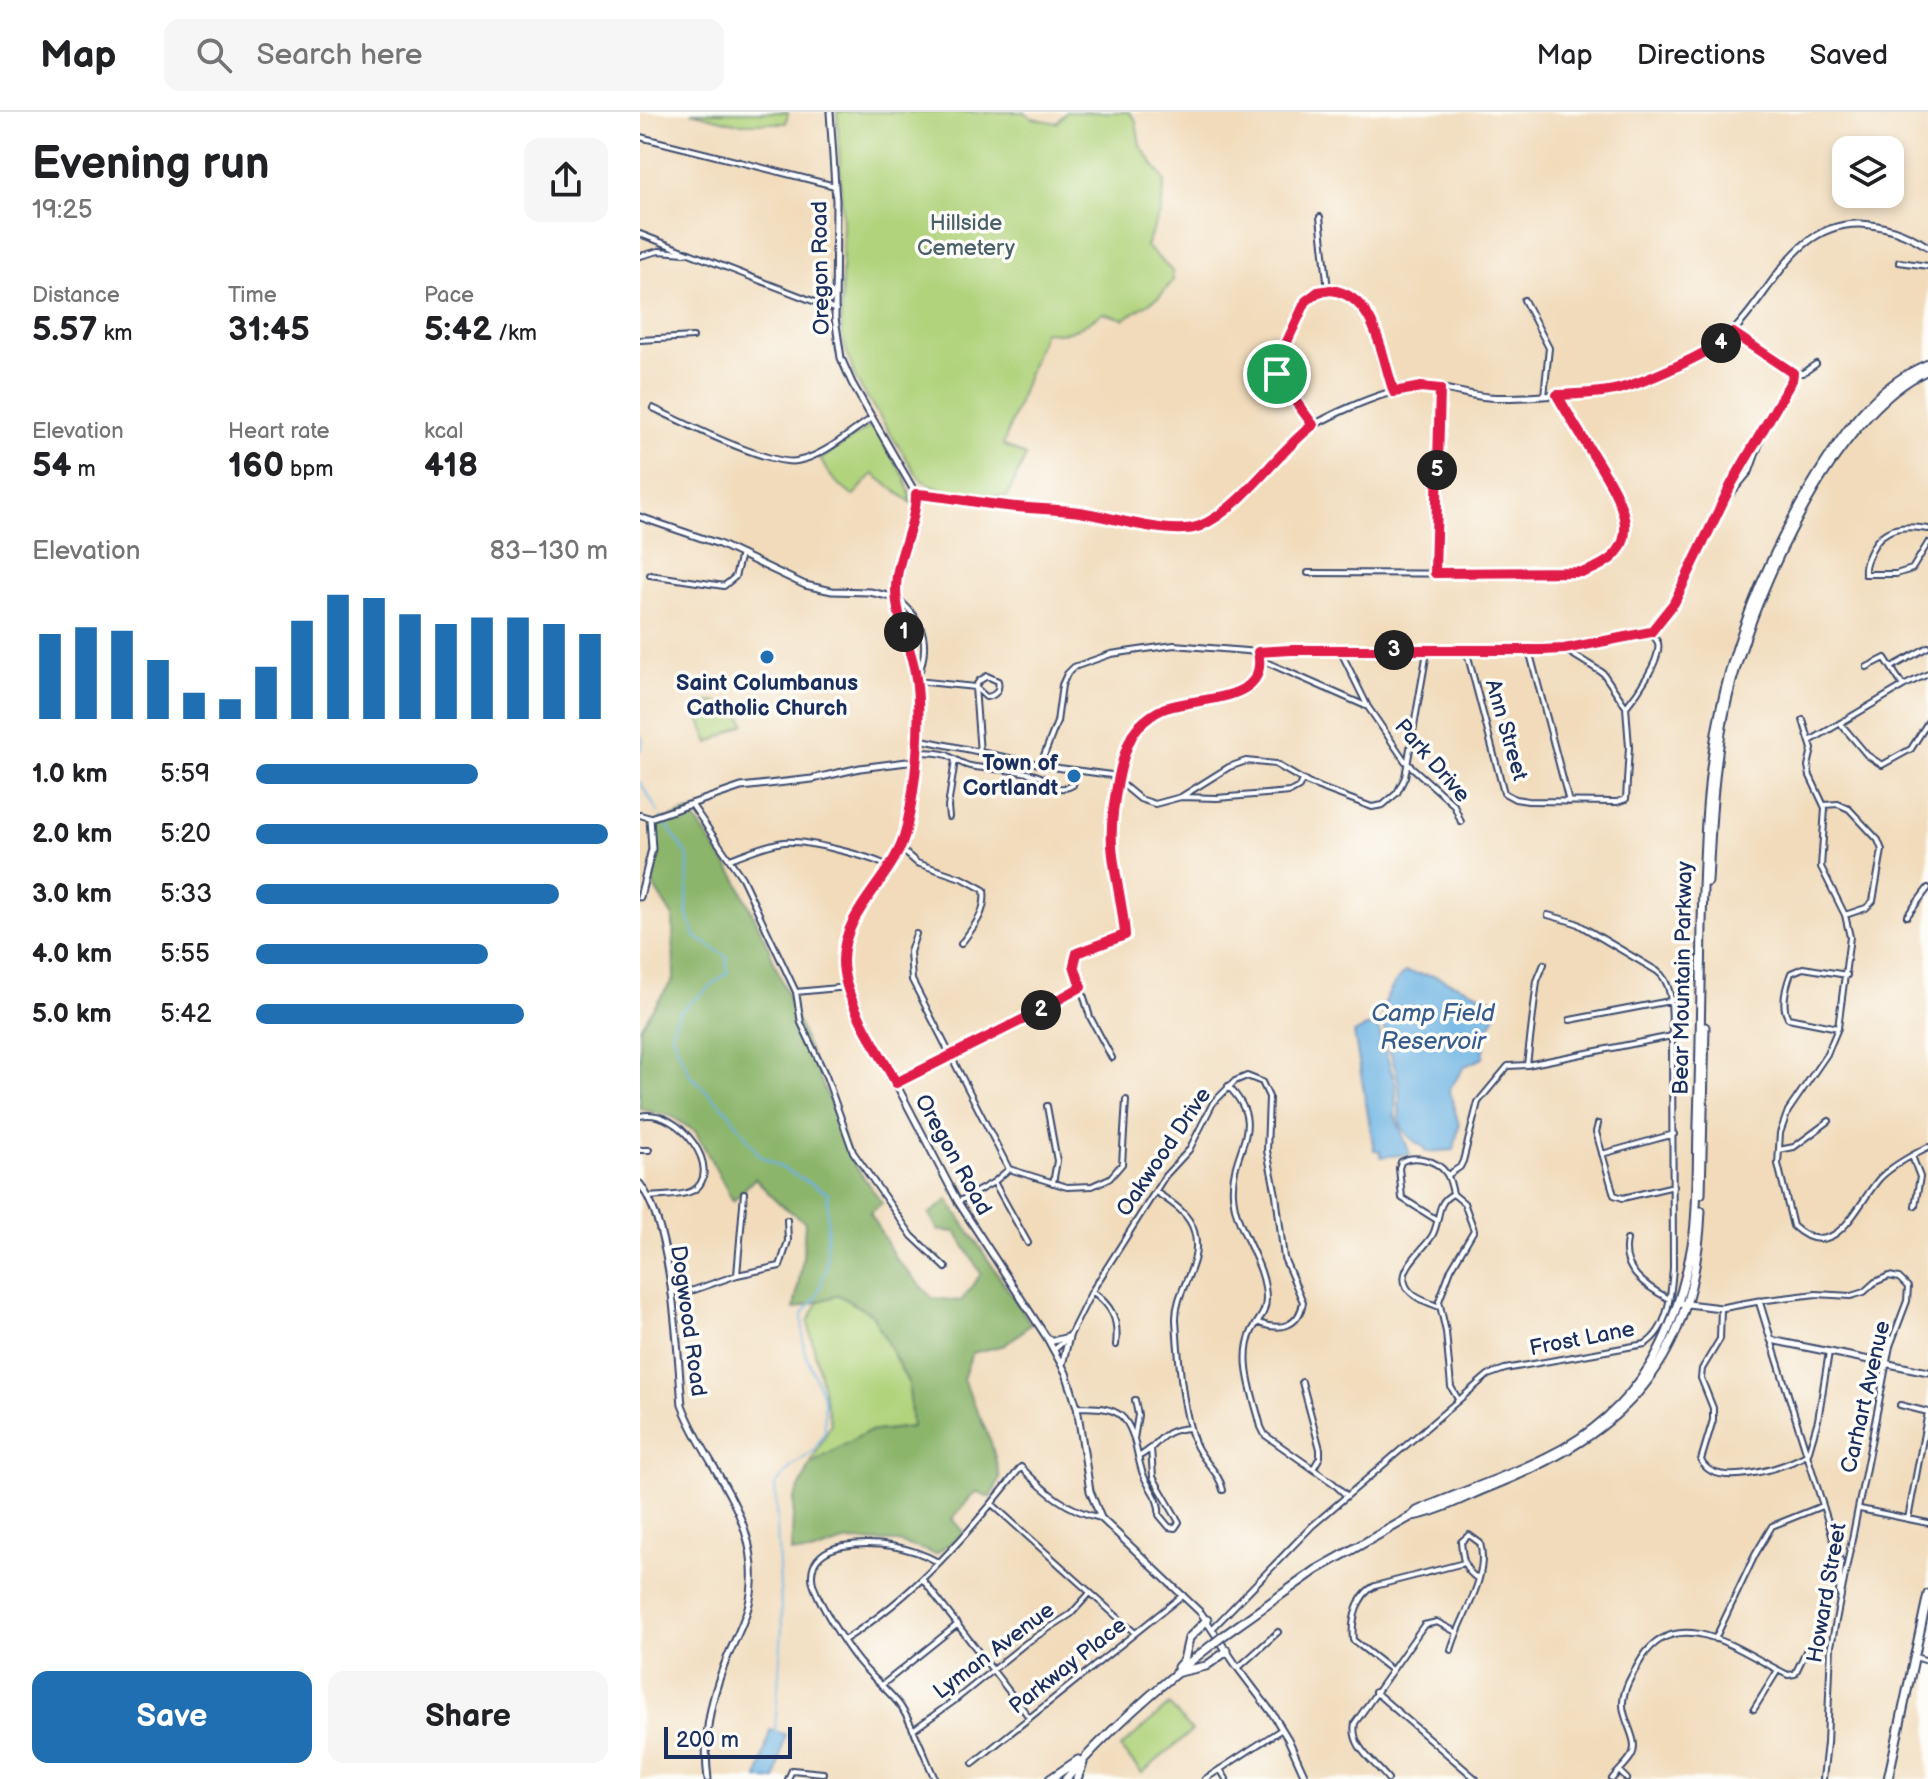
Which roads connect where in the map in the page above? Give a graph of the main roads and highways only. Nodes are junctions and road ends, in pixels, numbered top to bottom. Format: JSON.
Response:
{"nodes":[{"id":1,"x":1928,"y":367,"type":"edge"},
{"id":2,"x":1928,"y":1596,"type":"edge"},
{"id":3,"x":1207,"y":1620,"type":"road end"},
{"id":4,"x":1186,"y":1648,"type":"junction"},
{"id":5,"x":1204,"y":1651,"type":"junction"},
{"id":6,"x":1227,"y":1651,"type":"road end"},
{"id":7,"x":1193,"y":1660,"type":"junction"},
{"id":8,"x":1203,"y":1667,"type":"junction"},
{"id":9,"x":1175,"y":1673,"type":"junction"},
{"id":10,"x":1084,"y":1759,"type":"junction"},
{"id":11,"x":1050,"y":1779,"type":"edge"},
{"id":12,"x":1066,"y":1779,"type":"edge"},
{"id":13,"x":1077,"y":1779,"type":"edge"},
{"id":14,"x":1888,"y":1779,"type":"edge"}],
"edges":[{"from":1,"to":5,"type":"main road","name":"Bear Mountain Parkway","bridge":true},
{"from":2,"to":14,"type":"main road"},
{"from":3,"to":4,"type":"main road"},
{"from":4,"to":5,"type":"main road"},
{"from":4,"to":9,"type":"main road"},
{"from":5,"to":7,"type":"main road","name":"Bear Mountain Parkway"},
{"from":6,"to":8,"type":"main road"},
{"from":7,"to":8,"type":"main road"},
{"from":7,"to":9,"type":"main road","name":"Bear Mountain Parkway"},
{"from":8,"to":9,"type":"main road"},
{"from":9,"to":10,"type":"main road","name":"Bear Mountain Parkway"},
{"from":10,"to":11,"type":"main road"},
{"from":10,"to":12,"type":"main road","name":"Bear Mountain Parkway"},
{"from":10,"to":13,"type":"main road"}]}
